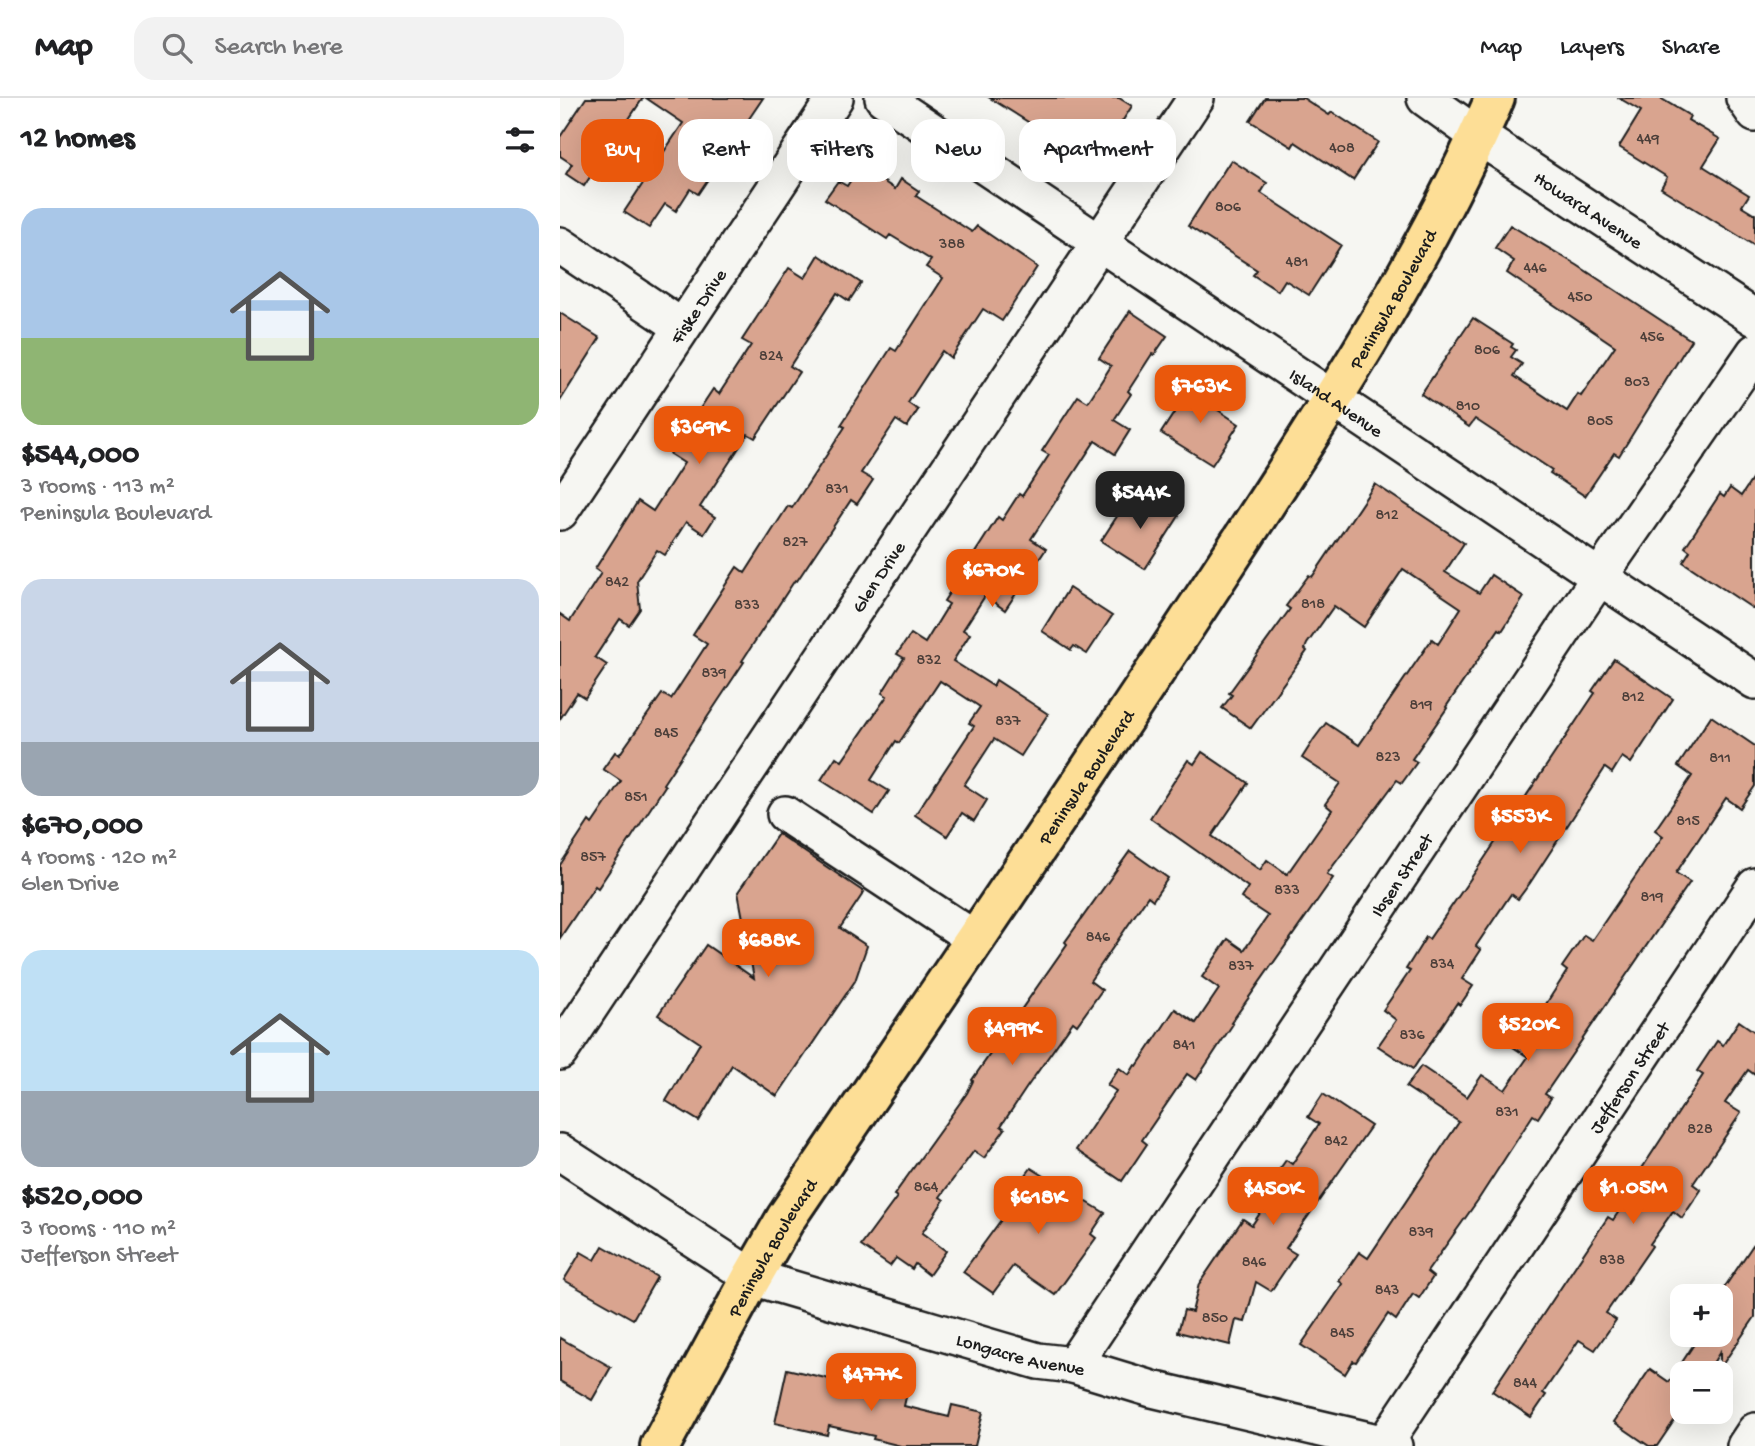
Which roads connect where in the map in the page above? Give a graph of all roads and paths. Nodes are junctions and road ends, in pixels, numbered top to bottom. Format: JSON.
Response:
{"nodes":[{"id":1,"x":835,"y":98,"type":"edge"},
{"id":2,"x":883,"y":98,"type":"edge"},
{"id":3,"x":1196,"y":98,"type":"edge"},
{"id":4,"x":1425,"y":98,"type":"edge"},
{"id":5,"x":1495,"y":98,"type":"edge"},
{"id":6,"x":1744,"y":98,"type":"edge"},
{"id":7,"x":1755,"y":114,"type":"edge"},
{"id":8,"x":1478,"y":136,"type":"junction"},
{"id":9,"x":1100,"y":243,"type":"junction"},
{"id":10,"x":560,"y":246,"type":"edge"},
{"id":11,"x":1755,"y":318,"type":"edge"},
{"id":12,"x":682,"y":327,"type":"junction"},
{"id":13,"x":1755,"y":352,"type":"edge"},
{"id":14,"x":1334,"y":398,"type":"junction"},
{"id":15,"x":560,"y":512,"type":"edge"},
{"id":16,"x":1600,"y":576,"type":"junction"},
{"id":17,"x":1755,"y":681,"type":"edge"},
{"id":18,"x":785,"y":814,"type":"dead end"},
{"id":19,"x":1755,"y":886,"type":"edge"},
{"id":20,"x":975,"y":939,"type":"junction"},
{"id":21,"x":560,"y":1052,"type":"edge"},
{"id":22,"x":560,"y":1153,"type":"edge"},
{"id":23,"x":752,"y":1277,"type":"junction"},
{"id":24,"x":1073,"y":1365,"type":"junction"},
{"id":25,"x":1755,"y":1431,"type":"edge"},
{"id":26,"x":1389,"y":1445,"type":"edge"},
{"id":27,"x":660,"y":1446,"type":"edge"},
{"id":28,"x":1745,"y":1446,"type":"edge"}],
"edges":[{"from":1,"to":12,"type":"street","name":"Fiske Drive"},
{"from":2,"to":9,"type":"street","name":"Island Avenue"},
{"from":3,"to":9,"type":"street","name":"Glen Drive"},
{"from":4,"to":8,"type":"street","name":"Howard Avenue"},
{"from":5,"to":8,"type":"main road","name":"Peninsula Boulevard"},
{"from":6,"to":7,"type":"street"},
{"from":8,"to":11,"type":"street","name":"Howard Avenue"},
{"from":8,"to":14,"type":"main road","name":"Peninsula Boulevard"},
{"from":9,"to":14,"type":"street","name":"Island Avenue"},
{"from":9,"to":21,"type":"street","name":"Glen Drive"},
{"from":10,"to":12,"type":"street"},
{"from":12,"to":15,"type":"street","name":"Fiske Drive"},
{"from":13,"to":16,"type":"street","name":"Ibsen Street"},
{"from":14,"to":16,"type":"street","name":"Island Avenue"},
{"from":14,"to":20,"type":"main road","name":"Peninsula Boulevard"},
{"from":16,"to":17,"type":"street","name":"Island Avenue"},
{"from":16,"to":24,"type":"street","name":"Ibsen Street"},
{"from":18,"to":20,"type":"street"},
{"from":19,"to":26,"type":"street","name":"Jefferson Street"},
{"from":20,"to":23,"type":"main road","name":"Peninsula Boulevard"},
{"from":22,"to":23,"type":"street","name":"Longacre Avenue"},
{"from":23,"to":24,"type":"street","name":"Longacre Avenue"},
{"from":23,"to":27,"type":"main road","name":"Peninsula Boulevard"},
{"from":24,"to":26,"type":"street","name":"Longacre Avenue"},
{"from":25,"to":28,"type":"street"}]}
